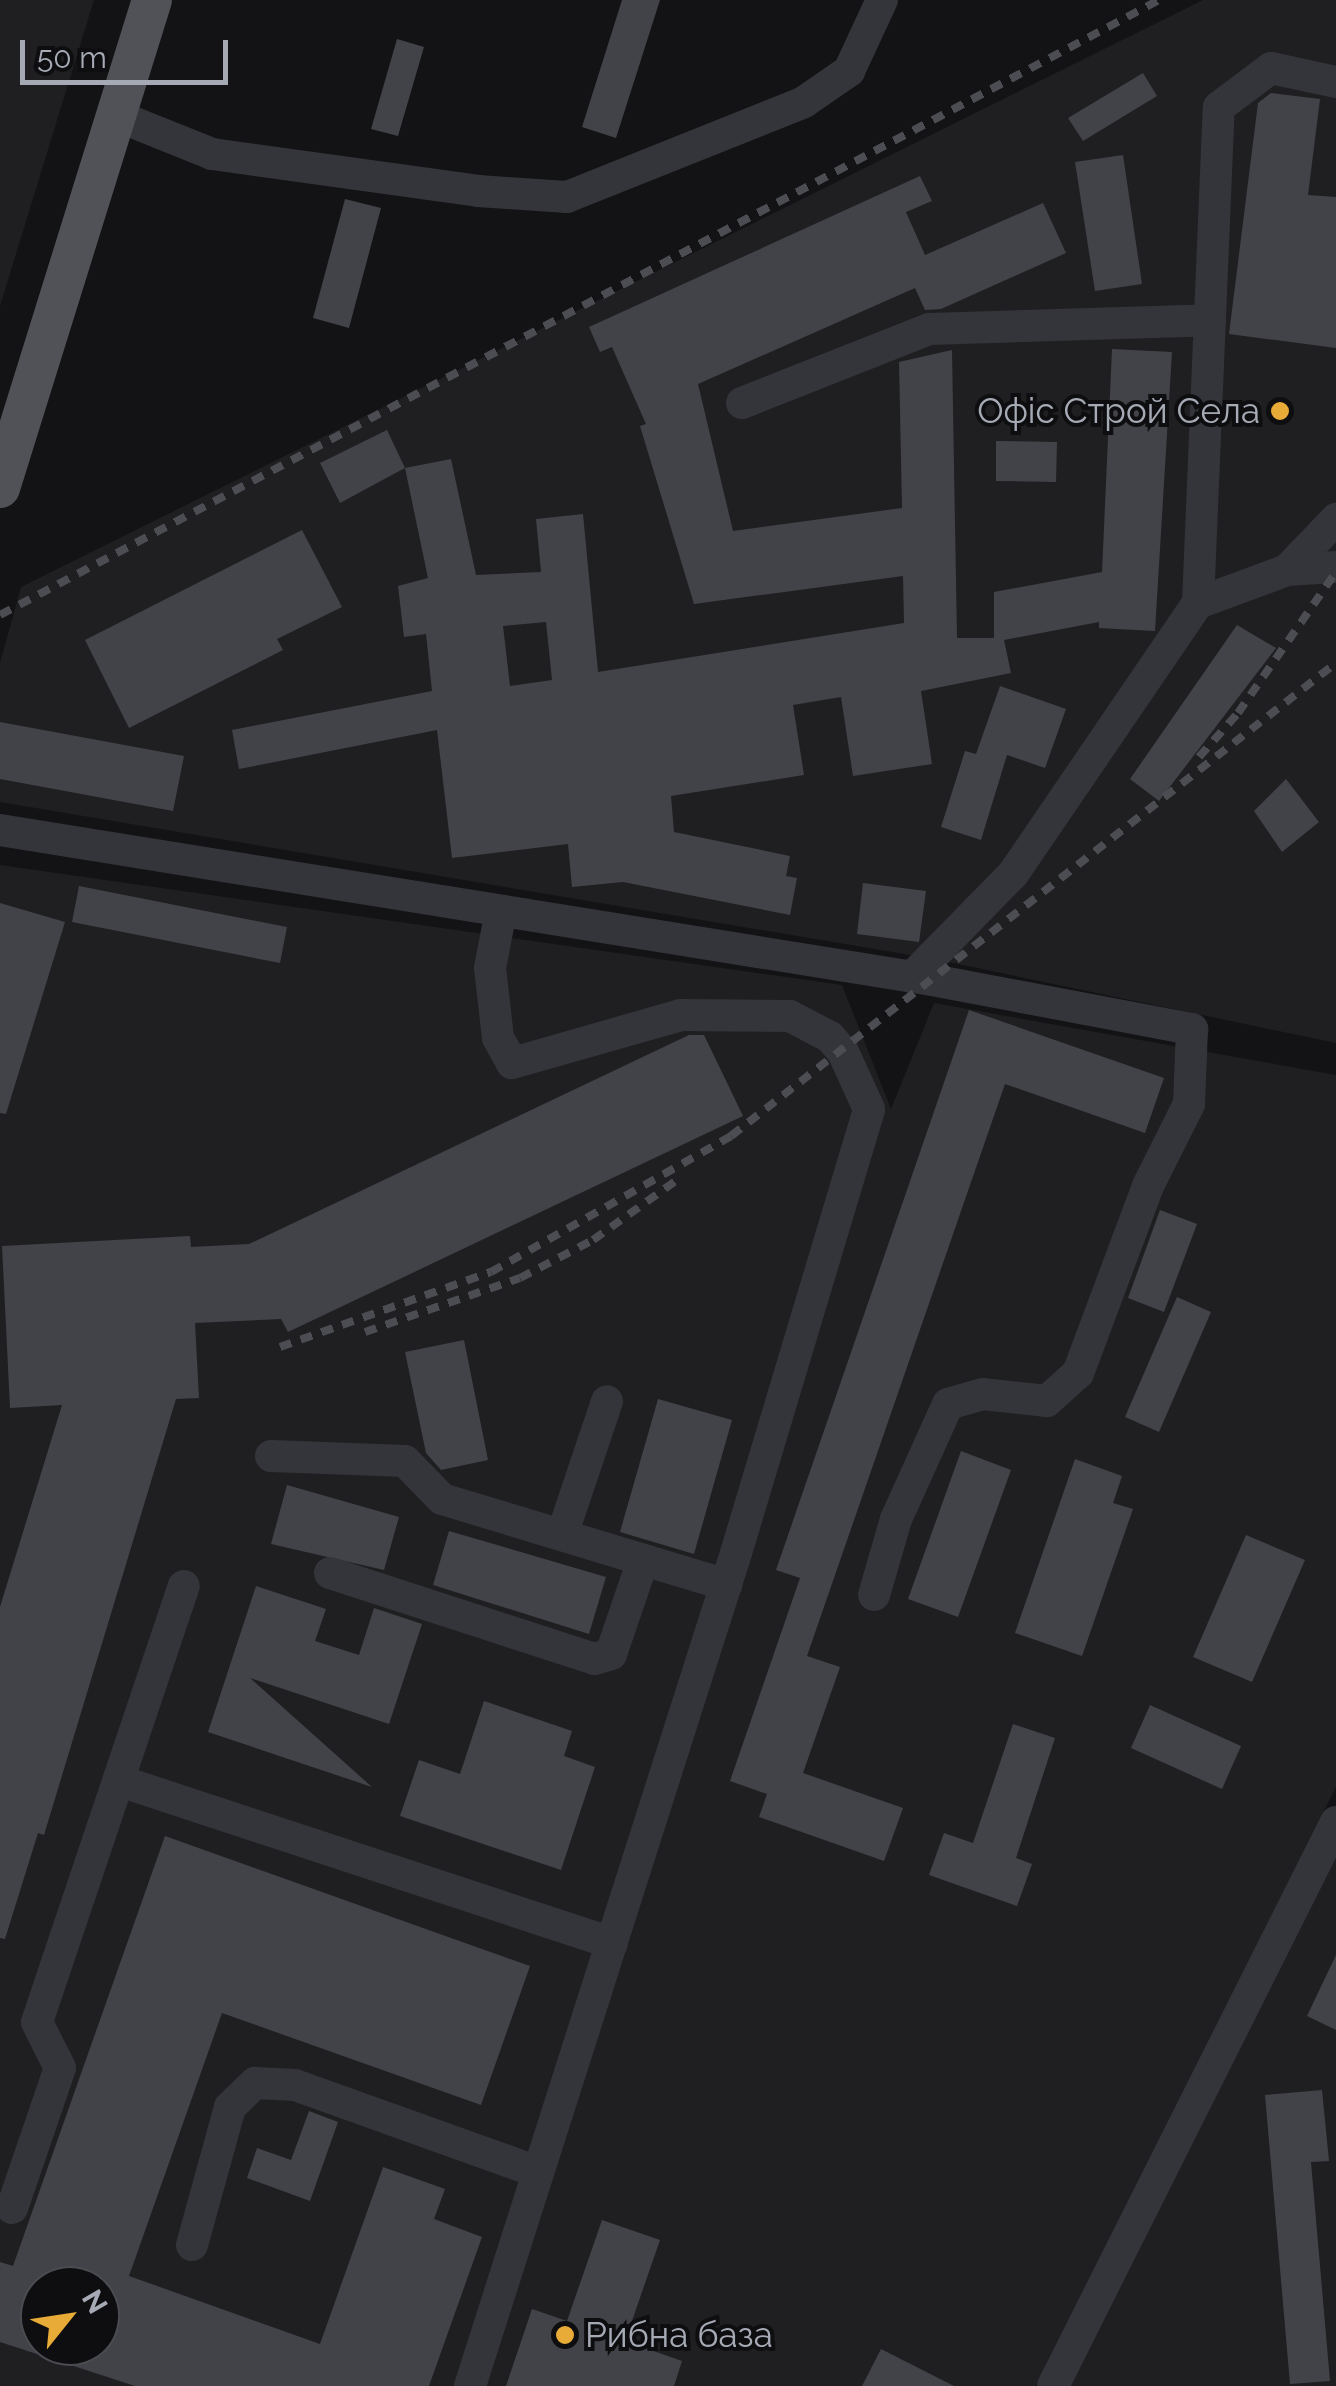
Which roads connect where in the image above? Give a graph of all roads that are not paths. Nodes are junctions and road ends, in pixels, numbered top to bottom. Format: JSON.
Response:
{"nodes":[{"id":1,"x":152,"y":0,"type":"edge"},
{"id":2,"x":882,"y":0,"type":"edge"},
{"id":3,"x":1336,"y":82,"type":"edge"},
{"id":4,"x":120,"y":116,"type":"junction"},
{"id":5,"x":1210,"y":320,"type":"junction"},
{"id":6,"x":742,"y":403,"type":"dead end"},
{"id":7,"x":0,"y":488,"type":"edge"},
{"id":8,"x":1336,"y":518,"type":"edge"},
{"id":9,"x":1336,"y":567,"type":"edge"},
{"id":10,"x":1287,"y":570,"type":"junction"},
{"id":11,"x":1198,"y":603,"type":"junction"},
{"id":12,"x":0,"y":830,"type":"edge"},
{"id":13,"x":501,"y":910,"type":"junction"},
{"id":14,"x":912,"y":977,"type":"junction"},
{"id":15,"x":607,"y":1401,"type":"dead end"},
{"id":16,"x":271,"y":1456,"type":"dead end"},
{"id":17,"x":562,"y":1535,"type":"junction"},
{"id":18,"x":643,"y":1560,"type":"junction"},
{"id":19,"x":330,"y":1573,"type":"dead end"},
{"id":20,"x":726,"y":1585,"type":"junction"},
{"id":21,"x":184,"y":1586,"type":"dead end"},
{"id":22,"x":874,"y":1595,"type":"dead end"},
{"id":23,"x":120,"y":1781,"type":"junction"},
{"id":24,"x":1336,"y":1822,"type":"edge"},
{"id":25,"x":612,"y":1943,"type":"junction"},
{"id":26,"x":538,"y":2172,"type":"junction"},
{"id":27,"x":12,"y":2208,"type":"dead end"},
{"id":28,"x":192,"y":2245,"type":"dead end"},
{"id":29,"x":470,"y":2386,"type":"edge"},
{"id":30,"x":1053,"y":2386,"type":"edge"}],
"edges":[{"from":1,"to":4,"type":"main road"},
{"from":2,"to":4,"type":"lane"},
{"from":3,"to":5,"type":"lane"},
{"from":4,"to":7,"type":"main road"},
{"from":5,"to":6,"type":"lane"},
{"from":5,"to":11,"type":"lane"},
{"from":8,"to":10,"type":"lane"},
{"from":9,"to":10,"type":"lane"},
{"from":10,"to":11,"type":"lane"},
{"from":11,"to":14,"type":"lane"},
{"from":12,"to":13,"type":"lane"},
{"from":13,"to":14,"type":"lane"},
{"from":13,"to":20,"type":"lane"},
{"from":14,"to":22,"type":"lane"},
{"from":15,"to":17,"type":"lane"},
{"from":16,"to":17,"type":"lane"},
{"from":17,"to":18,"type":"lane"},
{"from":18,"to":19,"type":"lane"},
{"from":18,"to":20,"type":"lane"},
{"from":20,"to":25,"type":"lane"},
{"from":21,"to":23,"type":"lane"},
{"from":23,"to":25,"type":"lane"},
{"from":23,"to":27,"type":"lane"},
{"from":24,"to":30,"type":"lane"},
{"from":25,"to":26,"type":"lane"},
{"from":26,"to":28,"type":"lane"},
{"from":26,"to":29,"type":"lane"}]}
